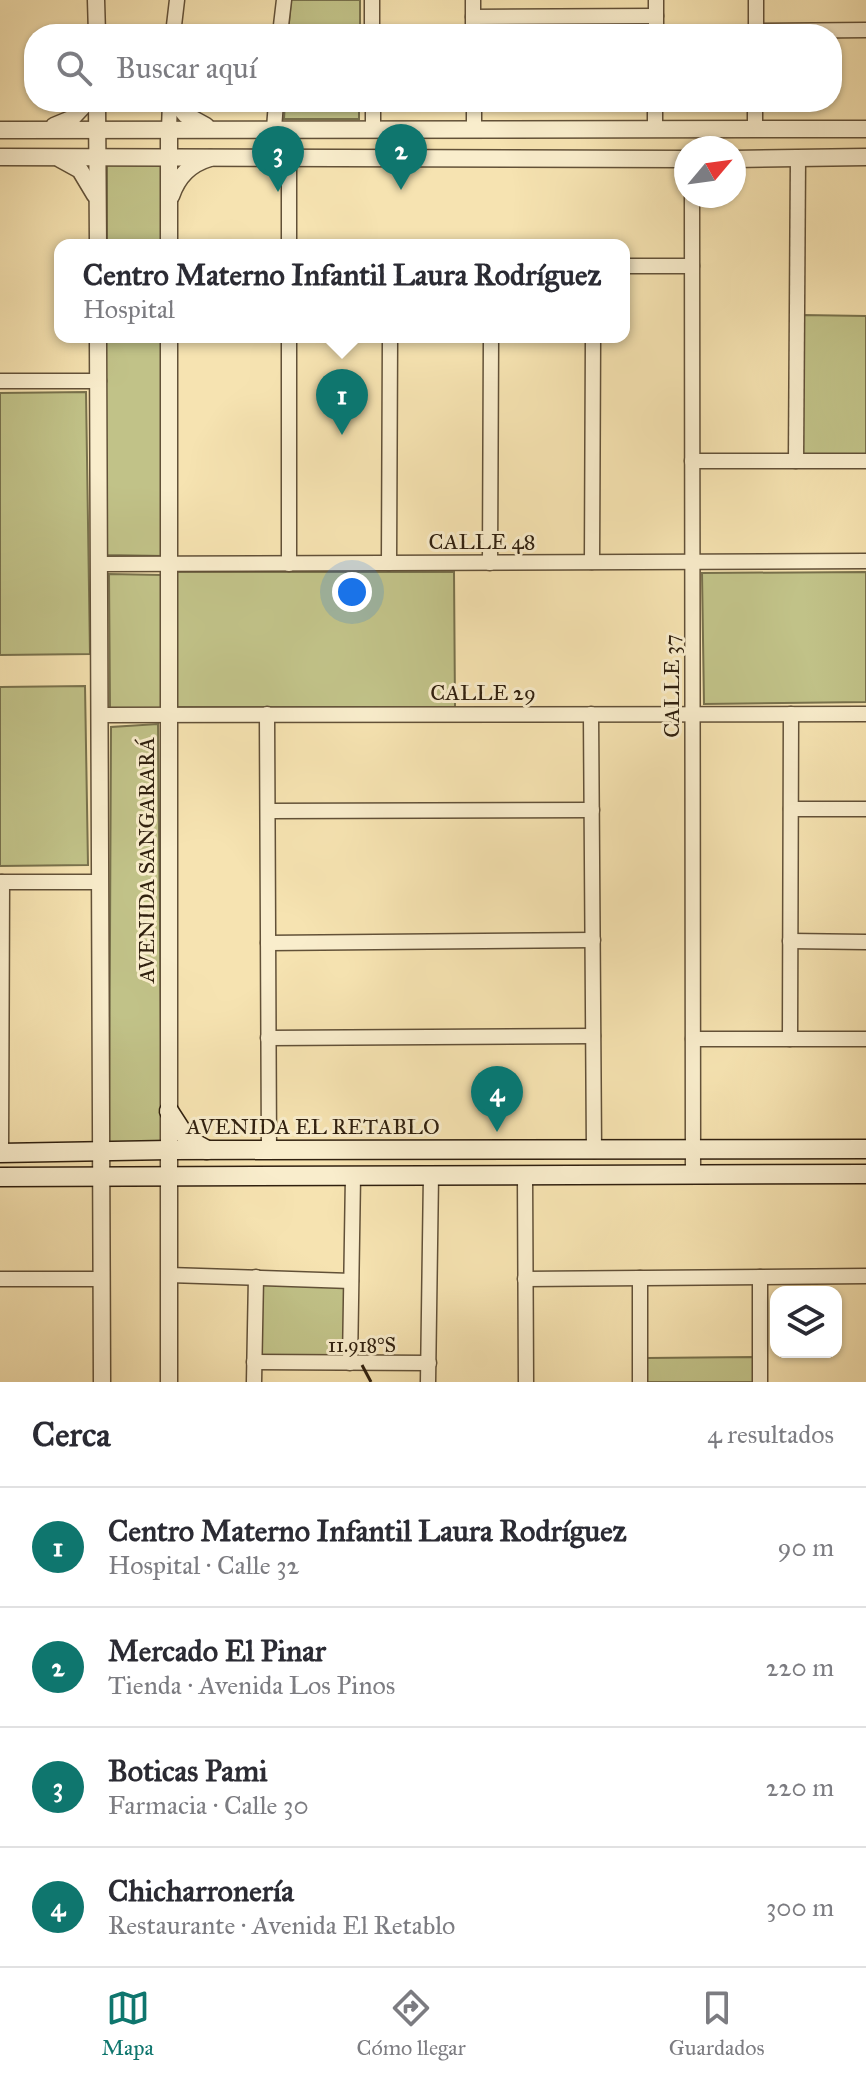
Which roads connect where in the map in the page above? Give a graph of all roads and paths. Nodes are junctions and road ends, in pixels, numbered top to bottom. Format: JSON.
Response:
{"nodes":[{"id":1,"x":96,"y":0,"type":"edge"},
{"id":2,"x":177,"y":0,"type":"edge"},
{"id":3,"x":284,"y":0,"type":"edge"},
{"id":4,"x":372,"y":0,"type":"edge"},
{"id":5,"x":473,"y":0,"type":"edge"},
{"id":6,"x":656,"y":0,"type":"edge"},
{"id":7,"x":756,"y":0,"type":"edge"},
{"id":8,"x":656,"y":16,"type":"junction"},
{"id":9,"x":473,"y":17,"type":"junction"},
{"id":10,"x":97,"y":24,"type":"edge"},
{"id":11,"x":174,"y":24,"type":"edge"},
{"id":12,"x":281,"y":24,"type":"edge"},
{"id":13,"x":372,"y":24,"type":"edge"},
{"id":14,"x":473,"y":24,"type":"edge"},
{"id":15,"x":656,"y":24,"type":"edge"},
{"id":16,"x":756,"y":24,"type":"edge"},
{"id":17,"x":842,"y":30,"type":"edge"},
{"id":18,"x":866,"y":30,"type":"edge"},
{"id":19,"x":78,"y":112,"type":"edge"},
{"id":20,"x":97,"y":112,"type":"edge"},
{"id":21,"x":171,"y":112,"type":"edge"},
{"id":22,"x":184,"y":112,"type":"edge"},
{"id":23,"x":275,"y":112,"type":"edge"},
{"id":24,"x":373,"y":112,"type":"edge"},
{"id":25,"x":474,"y":112,"type":"edge"},
{"id":26,"x":655,"y":112,"type":"edge"},
{"id":27,"x":755,"y":112,"type":"edge"},
{"id":28,"x":40,"y":129,"type":"junction"},
{"id":29,"x":98,"y":129,"type":"junction"},
{"id":30,"x":169,"y":129,"type":"junction"},
{"id":31,"x":220,"y":129,"type":"junction"},
{"id":32,"x":274,"y":129,"type":"junction"},
{"id":33,"x":373,"y":129,"type":"junction"},
{"id":34,"x":655,"y":129,"type":"junction"},
{"id":35,"x":755,"y":129,"type":"junction"},
{"id":36,"x":866,"y":129,"type":"edge"},
{"id":37,"x":0,"y":130,"type":"edge"},
{"id":38,"x":420,"y":130,"type":"junction"},
{"id":39,"x":474,"y":130,"type":"junction"},
{"id":40,"x":46,"y":156,"type":"junction"},
{"id":41,"x":98,"y":156,"type":"junction"},
{"id":42,"x":169,"y":156,"type":"junction"},
{"id":43,"x":221,"y":156,"type":"junction"},
{"id":44,"x":289,"y":156,"type":"junction"},
{"id":45,"x":0,"y":157,"type":"edge"},
{"id":46,"x":419,"y":157,"type":"junction"},
{"id":47,"x":866,"y":157,"type":"edge"},
{"id":48,"x":798,"y":158,"type":"junction"},
{"id":49,"x":674,"y":159,"type":"edge"},
{"id":50,"x":746,"y":159,"type":"edge"},
{"id":51,"x":692,"y":208,"type":"edge"},
{"id":52,"x":169,"y":209,"type":"junction"},
{"id":53,"x":98,"y":211,"type":"junction"},
{"id":54,"x":98,"y":239,"type":"edge"},
{"id":55,"x":169,"y":239,"type":"edge"},
{"id":56,"x":289,"y":239,"type":"edge"},
{"id":57,"x":630,"y":266,"type":"edge"},
{"id":58,"x":692,"y":266,"type":"junction"},
{"id":59,"x":98,"y":343,"type":"edge"},
{"id":60,"x":169,"y":343,"type":"edge"},
{"id":61,"x":289,"y":343,"type":"edge"},
{"id":62,"x":390,"y":343,"type":"edge"},
{"id":63,"x":491,"y":343,"type":"edge"},
{"id":64,"x":593,"y":343,"type":"edge"},
{"id":65,"x":0,"y":381,"type":"edge"},
{"id":66,"x":99,"y":381,"type":"junction"},
{"id":67,"x":692,"y":461,"type":"junction"},
{"id":68,"x":796,"y":461,"type":"junction"},
{"id":69,"x":866,"y":461,"type":"edge"},
{"id":70,"x":866,"y":561,"type":"edge"},
{"id":71,"x":592,"y":562,"type":"junction"},
{"id":72,"x":693,"y":562,"type":"junction"},
{"id":73,"x":168,"y":563,"type":"junction"},
{"id":74,"x":389,"y":563,"type":"junction"},
{"id":75,"x":490,"y":563,"type":"junction"},
{"id":76,"x":99,"y":564,"type":"junction"},
{"id":77,"x":289,"y":564,"type":"junction"},
{"id":78,"x":267,"y":714,"type":"junction"},
{"id":79,"x":591,"y":714,"type":"junction"},
{"id":80,"x":693,"y":714,"type":"junction"},
{"id":81,"x":791,"y":714,"type":"junction"},
{"id":82,"x":866,"y":714,"type":"edge"},
{"id":83,"x":100,"y":715,"type":"junction"},
{"id":84,"x":167,"y":715,"type":"junction"},
{"id":85,"x":791,"y":809,"type":"junction"},
{"id":86,"x":866,"y":809,"type":"edge"},
{"id":87,"x":592,"y":810,"type":"junction"},
{"id":88,"x":268,"y":811,"type":"junction"},
{"id":89,"x":1,"y":882,"type":"edge"},
{"id":90,"x":100,"y":882,"type":"junction"},
{"id":91,"x":593,"y":940,"type":"junction"},
{"id":92,"x":790,"y":941,"type":"junction"},
{"id":93,"x":866,"y":942,"type":"edge"},
{"id":94,"x":268,"y":943,"type":"junction"},
{"id":95,"x":593,"y":1036,"type":"junction"},
{"id":96,"x":268,"y":1038,"type":"junction"},
{"id":97,"x":693,"y":1039,"type":"junction"},
{"id":98,"x":790,"y":1039,"type":"junction"},
{"id":99,"x":866,"y":1039,"type":"edge"},
{"id":100,"x":169,"y":1111,"type":"junction"},
{"id":101,"x":866,"y":1149,"type":"edge"},
{"id":102,"x":169,"y":1150,"type":"junction"},
{"id":103,"x":693,"y":1150,"type":"junction"},
{"id":104,"x":101,"y":1151,"type":"junction"},
{"id":105,"x":210,"y":1151,"type":"junction"},
{"id":106,"x":269,"y":1151,"type":"junction"},
{"id":107,"x":594,"y":1151,"type":"junction"},
{"id":108,"x":0,"y":1153,"type":"edge"},
{"id":109,"x":866,"y":1174,"type":"edge"},
{"id":110,"x":431,"y":1175,"type":"junction"},
{"id":111,"x":693,"y":1175,"type":"junction"},
{"id":112,"x":353,"y":1176,"type":"junction"},
{"id":113,"x":525,"y":1176,"type":"junction"},
{"id":114,"x":0,"y":1177,"type":"edge"},
{"id":115,"x":169,"y":1177,"type":"junction"},
{"id":116,"x":101,"y":1178,"type":"junction"},
{"id":117,"x":169,"y":1275,"type":"junction"},
{"id":118,"x":866,"y":1276,"type":"edge"},
{"id":119,"x":256,"y":1277,"type":"junction"},
{"id":120,"x":760,"y":1277,"type":"junction"},
{"id":121,"x":640,"y":1278,"type":"junction"},
{"id":122,"x":0,"y":1279,"type":"edge"},
{"id":123,"x":101,"y":1279,"type":"junction"},
{"id":124,"x":525,"y":1279,"type":"junction"},
{"id":125,"x":351,"y":1281,"type":"junction"},
{"id":126,"x":254,"y":1362,"type":"junction"},
{"id":127,"x":350,"y":1363,"type":"junction"},
{"id":128,"x":429,"y":1363,"type":"junction"},
{"id":129,"x":102,"y":1382,"type":"edge"},
{"id":130,"x":169,"y":1382,"type":"edge"},
{"id":131,"x":254,"y":1382,"type":"edge"},
{"id":132,"x":428,"y":1382,"type":"edge"},
{"id":133,"x":526,"y":1382,"type":"edge"},
{"id":134,"x":640,"y":1382,"type":"edge"},
{"id":135,"x":760,"y":1382,"type":"edge"}],
"edges":[{"from":1,"to":10,"type":"street"},
{"from":2,"to":11,"type":"street"},
{"from":3,"to":12,"type":"street"},
{"from":4,"to":13,"type":"street"},
{"from":5,"to":9,"type":"street"},
{"from":6,"to":8,"type":"street"},
{"from":7,"to":16,"type":"street"},
{"from":8,"to":9,"type":"street"},
{"from":8,"to":15,"type":"street"},
{"from":9,"to":14,"type":"street"},
{"from":17,"to":18,"type":"street"},
{"from":19,"to":28,"type":"street"},
{"from":20,"to":29,"type":"street"},
{"from":21,"to":30,"type":"street"},
{"from":22,"to":31,"type":"street"},
{"from":23,"to":32,"type":"street"},
{"from":24,"to":33,"type":"street"},
{"from":25,"to":39,"type":"street"},
{"from":26,"to":34,"type":"street"},
{"from":27,"to":35,"type":"street"},
{"from":28,"to":29,"type":"street"},
{"from":28,"to":37,"type":"street"},
{"from":29,"to":30,"type":"street"},
{"from":29,"to":41,"type":"street"},
{"from":30,"to":31,"type":"street"},
{"from":30,"to":42,"type":"street"},
{"from":31,"to":32,"type":"street"},
{"from":32,"to":33,"type":"street"},
{"from":33,"to":38,"type":"street"},
{"from":34,"to":35,"type":"street"},
{"from":34,"to":39,"type":"street"},
{"from":35,"to":36,"type":"street"},
{"from":38,"to":39,"type":"street"},
{"from":38,"to":46,"type":"street"},
{"from":40,"to":41,"type":"street"},
{"from":40,"to":45,"type":"street"},
{"from":40,"to":53,"type":"street"},
{"from":41,"to":42,"type":"street"},
{"from":41,"to":53,"type":"street"},
{"from":42,"to":43,"type":"street"},
{"from":42,"to":52,"type":"street"},
{"from":43,"to":44,"type":"street"},
{"from":43,"to":52,"type":"street"},
{"from":44,"to":46,"type":"street"},
{"from":44,"to":56,"type":"street"},
{"from":46,"to":49,"type":"street"},
{"from":47,"to":48,"type":"street"},
{"from":48,"to":50,"type":"street"},
{"from":48,"to":68,"type":"street"},
{"from":51,"to":58,"type":"street","name":"CALLE 37"},
{"from":52,"to":55,"type":"street"},
{"from":53,"to":54,"type":"street"},
{"from":57,"to":58,"type":"street"},
{"from":58,"to":67,"type":"street","name":"CALLE 37"},
{"from":59,"to":66,"type":"street","name":"AVENIDA SANGARARÁ"},
{"from":60,"to":73,"type":"street","name":"AVENIDA SANGARARÁ"},
{"from":61,"to":77,"type":"street"},
{"from":62,"to":74,"type":"street"},
{"from":63,"to":75,"type":"street"},
{"from":64,"to":71,"type":"street"},
{"from":65,"to":66,"type":"street"},
{"from":66,"to":76,"type":"street","name":"AVENIDA SANGARARÁ"},
{"from":67,"to":68,"type":"street"},
{"from":67,"to":72,"type":"street","name":"CALLE 37"},
{"from":68,"to":69,"type":"street"},
{"from":70,"to":72,"type":"street","name":"CALLE 48"},
{"from":71,"to":72,"type":"street","name":"CALLE 48"},
{"from":71,"to":75,"type":"street","name":"CALLE 48"},
{"from":72,"to":80,"type":"street","name":"CALLE 37"},
{"from":73,"to":76,"type":"street","name":"CALLE 48"},
{"from":73,"to":77,"type":"street","name":"CALLE 48"},
{"from":73,"to":84,"type":"street","name":"AVENIDA SANGARARÁ"},
{"from":74,"to":75,"type":"street","name":"CALLE 48"},
{"from":74,"to":77,"type":"street","name":"CALLE 48"},
{"from":76,"to":83,"type":"street","name":"AVENIDA SANGARARÁ"},
{"from":78,"to":79,"type":"street","name":"CALLE 29"},
{"from":78,"to":84,"type":"street","name":"CALLE 29"},
{"from":78,"to":88,"type":"street"},
{"from":79,"to":80,"type":"street","name":"CALLE 29"},
{"from":79,"to":87,"type":"street"},
{"from":80,"to":81,"type":"street","name":"CALLE 29"},
{"from":80,"to":97,"type":"street","name":"CALLE 37"},
{"from":81,"to":82,"type":"street","name":"CALLE 29"},
{"from":81,"to":85,"type":"street"},
{"from":83,"to":84,"type":"street","name":"CALLE 29"},
{"from":83,"to":90,"type":"street","name":"AVENIDA SANGARARÁ"},
{"from":84,"to":100,"type":"street","name":"AVENIDA SANGARARÁ"},
{"from":85,"to":86,"type":"street"},
{"from":85,"to":92,"type":"street"},
{"from":87,"to":88,"type":"street"},
{"from":87,"to":91,"type":"street"},
{"from":88,"to":94,"type":"street"},
{"from":89,"to":90,"type":"street"},
{"from":89,"to":108,"type":"street"},
{"from":90,"to":104,"type":"street","name":"AVENIDA SANGARARÁ"},
{"from":91,"to":94,"type":"street"},
{"from":91,"to":95,"type":"street"},
{"from":92,"to":93,"type":"street"},
{"from":92,"to":98,"type":"street"},
{"from":94,"to":96,"type":"street"},
{"from":95,"to":96,"type":"street"},
{"from":95,"to":107,"type":"street"},
{"from":96,"to":106,"type":"street"},
{"from":97,"to":98,"type":"street"},
{"from":97,"to":103,"type":"street","name":"CALLE 37"},
{"from":98,"to":99,"type":"street"},
{"from":100,"to":102,"type":"street","name":"AVENIDA SANGARARÁ"},
{"from":100,"to":105,"type":"main road"},
{"from":101,"to":103,"type":"main road","name":"AVENIDA EL RETABLO"},
{"from":102,"to":104,"type":"main road","name":"AVENIDA EL RETABLO"},
{"from":102,"to":105,"type":"main road","name":"AVENIDA EL RETABLO"},
{"from":102,"to":115,"type":"street","name":"AVENIDA SANGARARÁ"},
{"from":103,"to":107,"type":"main road","name":"AVENIDA EL RETABLO"},
{"from":103,"to":111,"type":"street","name":"CALLE 37"},
{"from":104,"to":108,"type":"main road","name":"AVENIDA EL RETABLO"},
{"from":104,"to":116,"type":"street","name":"AVENIDA SANGARARÁ"},
{"from":105,"to":106,"type":"main road","name":"AVENIDA EL RETABLO"},
{"from":106,"to":107,"type":"main road","name":"AVENIDA EL RETABLO"},
{"from":109,"to":111,"type":"main road"},
{"from":110,"to":112,"type":"main road"},
{"from":110,"to":113,"type":"main road"},
{"from":110,"to":128,"type":"street"},
{"from":111,"to":113,"type":"main road"},
{"from":112,"to":115,"type":"main road"},
{"from":112,"to":125,"type":"street"},
{"from":113,"to":124,"type":"street"},
{"from":114,"to":116,"type":"main road"},
{"from":115,"to":116,"type":"main road"},
{"from":115,"to":117,"type":"street","name":"AVENIDA SANGARARÁ"},
{"from":116,"to":123,"type":"street","name":"AVENIDA SANGARARÁ"},
{"from":117,"to":119,"type":"street"},
{"from":117,"to":130,"type":"street","name":"AVENIDA SANGARARÁ"},
{"from":118,"to":120,"type":"street"},
{"from":119,"to":125,"type":"street"},
{"from":119,"to":126,"type":"street"},
{"from":120,"to":121,"type":"street"},
{"from":120,"to":135,"type":"street"},
{"from":121,"to":124,"type":"street"},
{"from":121,"to":134,"type":"street"},
{"from":122,"to":123,"type":"street"},
{"from":123,"to":129,"type":"street","name":"AVENIDA SANGARARÁ"},
{"from":124,"to":133,"type":"street"},
{"from":125,"to":127,"type":"street"},
{"from":126,"to":127,"type":"street"},
{"from":126,"to":131,"type":"street"},
{"from":127,"to":128,"type":"street"},
{"from":128,"to":132,"type":"street"}]}
